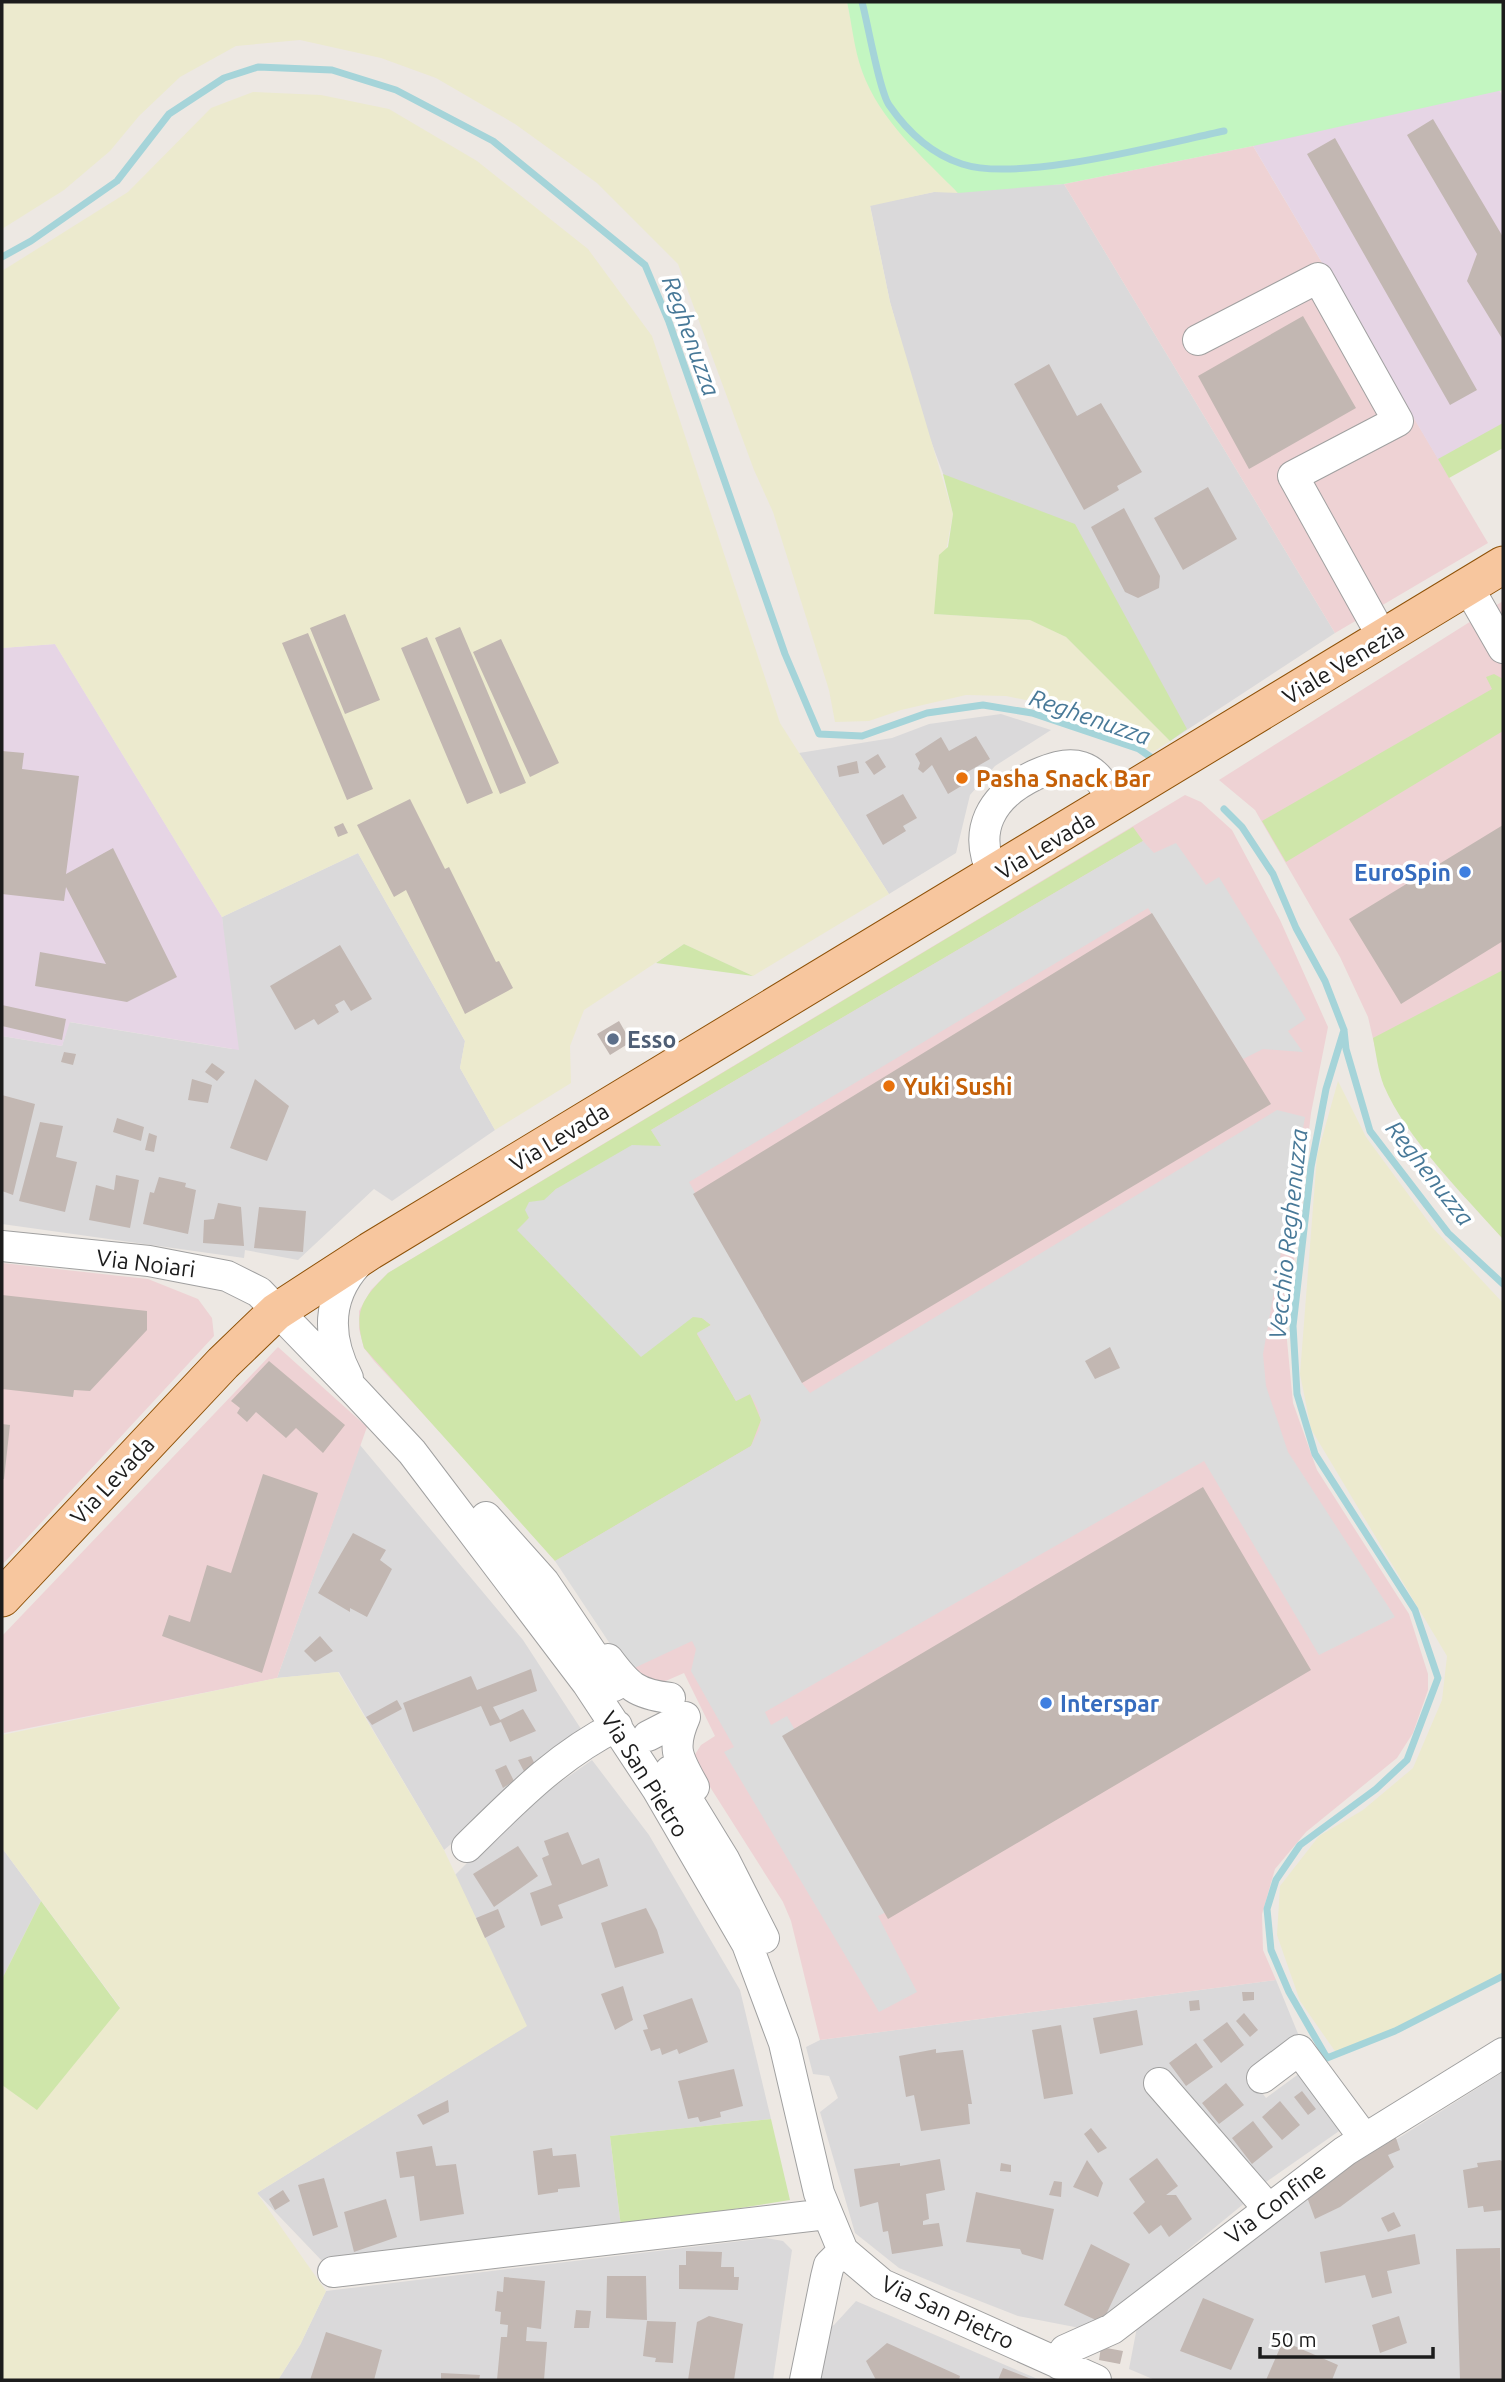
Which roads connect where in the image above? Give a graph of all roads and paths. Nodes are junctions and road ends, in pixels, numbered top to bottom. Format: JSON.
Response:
{"nodes":[{"id":1,"x":1198,"y":340,"type":"dead end"},
{"id":2,"x":1503,"y":565,"type":"edge"},
{"id":3,"x":1468,"y":587,"type":"junction"},
{"id":4,"x":1383,"y":638,"type":"junction"},
{"id":5,"x":1503,"y":648,"type":"edge"},
{"id":6,"x":1182,"y":761,"type":"joint"},
{"id":7,"x":1114,"y":803,"type":"junction"},
{"id":8,"x":994,"y":876,"type":"junction"},
{"id":9,"x":2,"y":1246,"type":"edge"},
{"id":10,"x":370,"y":1251,"type":"junction"},
{"id":11,"x":276,"y":1312,"type":"junction"},
{"id":12,"x":355,"y":1391,"type":"junction"},
{"id":13,"x":412,"y":1452,"type":"junction"},
{"id":14,"x":544,"y":1582,"type":"junction"},
{"id":15,"x":2,"y":1598,"type":"edge"},
{"id":16,"x":677,"y":1708,"type":"junction"},
{"id":17,"x":634,"y":1728,"type":"junction"},
{"id":18,"x":467,"y":1847,"type":"dead end"},
{"id":19,"x":724,"y":1859,"type":"junction"},
{"id":20,"x":785,"y":2043,"type":"junction"},
{"id":21,"x":1503,"y":2053,"type":"edge"},
{"id":22,"x":1262,"y":2078,"type":"dead end"},
{"id":23,"x":1159,"y":2083,"type":"dead end"},
{"id":24,"x":1364,"y":2138,"type":"junction"},
{"id":25,"x":1267,"y":2207,"type":"junction"},
{"id":26,"x":827,"y":2214,"type":"junction"},
{"id":27,"x":843,"y":2251,"type":"junction"},
{"id":28,"x":333,"y":2272,"type":"dead end"},
{"id":29,"x":1059,"y":2364,"type":"junction"},
{"id":30,"x":805,"y":2380,"type":"edge"},
{"id":31,"x":1096,"y":2380,"type":"edge"}],
"edges":[{"from":1,"to":4,"type":"street"},
{"from":2,"to":3,"type":"main road","name":"Viale Venezia"},
{"from":3,"to":4,"type":"main road","name":"Viale Venezia"},
{"from":3,"to":5,"type":"street"},
{"from":4,"to":6,"type":"main road","name":"Viale Venezia"},
{"from":6,"to":7,"type":"main road","name":"Via Levada"},
{"from":7,"to":8,"type":"main road","name":"Via Levada"},
{"from":7,"to":8,"type":"street"},
{"from":8,"to":10,"type":"main road","name":"Via Levada"},
{"from":9,"to":11,"type":"street","name":"Via Noiari"},
{"from":10,"to":11,"type":"main road","name":"Via Levada"},
{"from":10,"to":12,"type":"street","name":"Via San Pietro"},
{"from":11,"to":12,"type":"street","name":"Via San Pietro"},
{"from":11,"to":15,"type":"main road","name":"Via Levada"},
{"from":12,"to":13,"type":"street","name":"Via San Pietro"},
{"from":13,"to":14,"type":"street"},
{"from":13,"to":17,"type":"street","name":"Via San Pietro"},
{"from":14,"to":16,"type":"street"},
{"from":14,"to":17,"type":"street"},
{"from":16,"to":17,"type":"street"},
{"from":16,"to":19,"type":"street"},
{"from":17,"to":18,"type":"street"},
{"from":17,"to":19,"type":"street"},
{"from":17,"to":20,"type":"street","name":"Via San Pietro"},
{"from":19,"to":20,"type":"street"},
{"from":20,"to":26,"type":"street","name":"Via San Pietro"},
{"from":21,"to":24,"type":"street","name":"Via Confine"},
{"from":22,"to":24,"type":"street"},
{"from":23,"to":25,"type":"street"},
{"from":24,"to":25,"type":"street","name":"Via Confine"},
{"from":25,"to":29,"type":"street","name":"Via Confine"},
{"from":26,"to":27,"type":"street","name":"Via San Pietro"},
{"from":26,"to":28,"type":"street"},
{"from":27,"to":29,"type":"street","name":"Via San Pietro"},
{"from":27,"to":30,"type":"street"},
{"from":29,"to":31,"type":"street","name":"Via San Pietro"}]}
